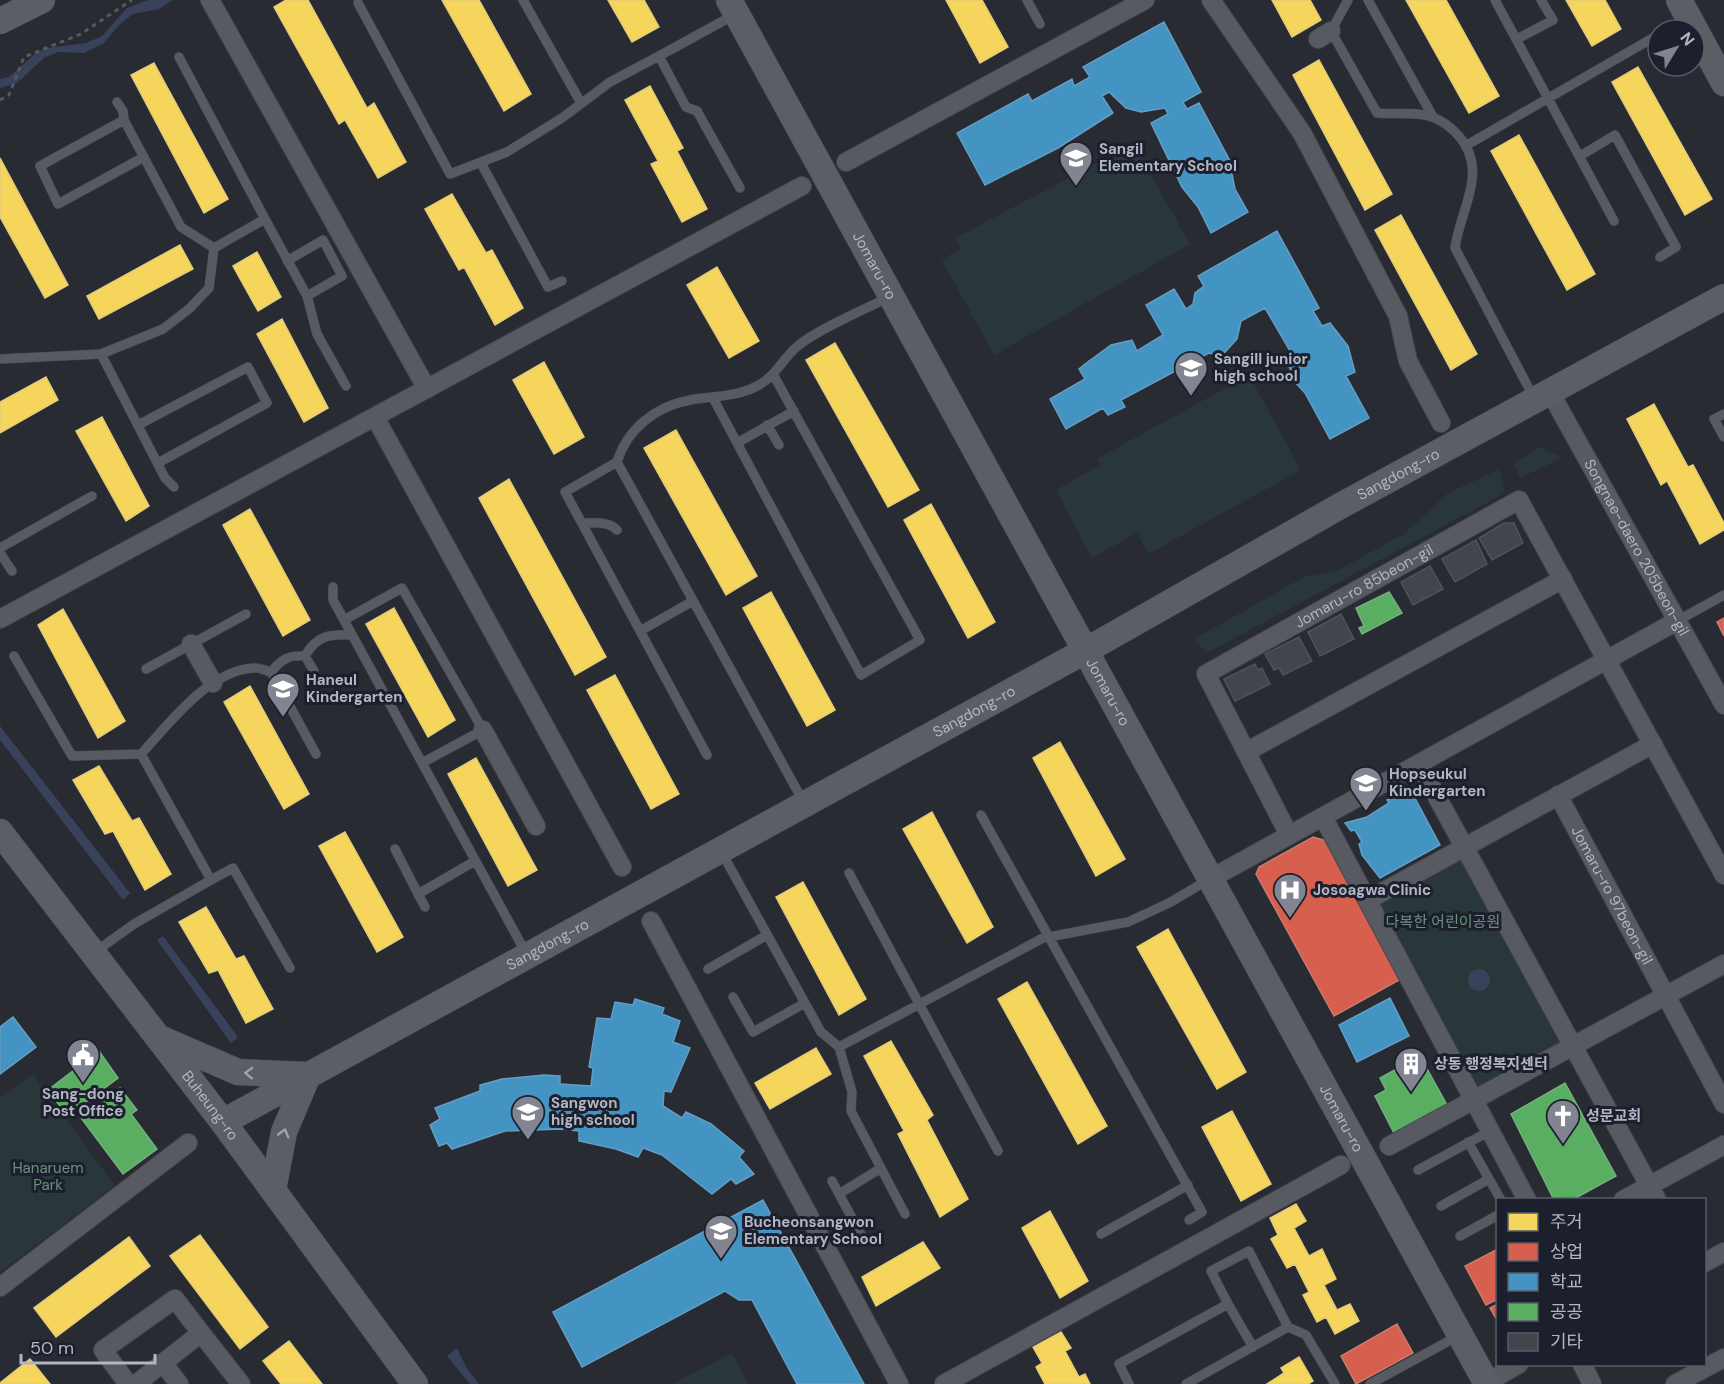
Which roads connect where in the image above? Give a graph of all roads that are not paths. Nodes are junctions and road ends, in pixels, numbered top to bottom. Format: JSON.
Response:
{"nodes":[{"id":1,"x":42,"y":0,"type":"edge"},
{"id":2,"x":210,"y":0,"type":"edge"},
{"id":3,"x":523,"y":0,"type":"edge"},
{"id":4,"x":1027,"y":0,"type":"edge"},
{"id":5,"x":1145,"y":0,"type":"edge"},
{"id":6,"x":1211,"y":0,"type":"edge"},
{"id":7,"x":1348,"y":0,"type":"edge"},
{"id":8,"x":1368,"y":0,"type":"edge"},
{"id":9,"x":1495,"y":0,"type":"edge"},
{"id":10,"x":1541,"y":0,"type":"edge"},
{"id":11,"x":357,"y":3,"type":"dead end"},
{"id":12,"x":733,"y":4,"type":"edge"},
{"id":13,"x":1678,"y":16,"type":"edge"},
{"id":14,"x":0,"y":21,"type":"edge"},
{"id":15,"x":1040,"y":24,"type":"dead end"},
{"id":16,"x":1517,"y":39,"type":"junction"},
{"id":17,"x":1646,"y":42,"type":"edge"},
{"id":18,"x":659,"y":56,"type":"junction"},
{"id":19,"x":178,"y":57,"type":"dead end"},
{"id":20,"x":1723,"y":79,"type":"edge"},
{"id":21,"x":1549,"y":98,"type":"junction"},
{"id":22,"x":117,"y":102,"type":"dead end"},
{"id":23,"x":581,"y":103,"type":"junction"},
{"id":24,"x":1433,"y":117,"type":"junction"},
{"id":25,"x":124,"y":120,"type":"junction"},
{"id":26,"x":1467,"y":145,"type":"junction"},
{"id":27,"x":1580,"y":156,"type":"junction"},
{"id":28,"x":144,"y":157,"type":"junction"},
{"id":29,"x":846,"y":162,"type":"dead end"},
{"id":30,"x":481,"y":163,"type":"junction"},
{"id":31,"x":802,"y":186,"type":"dead end"},
{"id":32,"x":740,"y":188,"type":"dead end"},
{"id":33,"x":265,"y":219,"type":"junction"},
{"id":34,"x":1614,"y":221,"type":"dead end"},
{"id":35,"x":214,"y":248,"type":"junction"},
{"id":36,"x":1660,"y":258,"type":"dead end"},
{"id":37,"x":287,"y":261,"type":"junction"},
{"id":38,"x":562,"y":281,"type":"dead end"},
{"id":39,"x":307,"y":296,"type":"junction"},
{"id":40,"x":891,"y":296,"type":"junction"},
{"id":41,"x":1724,"y":297,"type":"edge"},
{"id":42,"x":101,"y":354,"type":"junction"},
{"id":43,"x":0,"y":359,"type":"edge"},
{"id":44,"x":774,"y":376,"type":"junction"},
{"id":45,"x":346,"y":386,"type":"dead end"},
{"id":46,"x":427,"y":389,"type":"junction"},
{"id":47,"x":1542,"y":396,"type":"junction"},
{"id":48,"x":713,"y":398,"type":"junction"},
{"id":49,"x":794,"y":411,"type":"junction"},
{"id":50,"x":1724,"y":414,"type":"edge"},
{"id":51,"x":375,"y":417,"type":"junction"},
{"id":52,"x":1441,"y":423,"type":"dead end"},
{"id":53,"x":138,"y":425,"type":"junction"},
{"id":54,"x":767,"y":425,"type":"junction"},
{"id":55,"x":1724,"y":437,"type":"edge"},
{"id":56,"x":737,"y":443,"type":"junction"},
{"id":57,"x":779,"y":445,"type":"dead end"},
{"id":58,"x":617,"y":462,"type":"junction"},
{"id":59,"x":158,"y":463,"type":"junction"},
{"id":60,"x":174,"y":487,"type":"dead end"},
{"id":61,"x":92,"y":496,"type":"dead end"},
{"id":62,"x":582,"y":523,"type":"junction"},
{"id":63,"x":617,"y":530,"type":"dead end"},
{"id":64,"x":0,"y":549,"type":"edge"},
{"id":65,"x":0,"y":553,"type":"edge"},
{"id":66,"x":12,"y":571,"type":"dead end"},
{"id":67,"x":1563,"y":579,"type":"junction"},
{"id":68,"x":333,"y":586,"type":"dead end"},
{"id":69,"x":1724,"y":596,"type":"edge"},
{"id":70,"x":693,"y":601,"type":"junction"},
{"id":71,"x":246,"y":614,"type":"dead end"},
{"id":72,"x":0,"y":619,"type":"edge"},
{"id":73,"x":344,"y":620,"type":"junction"},
{"id":74,"x":1677,"y":621,"type":"junction"},
{"id":75,"x":640,"y":631,"type":"junction"},
{"id":76,"x":352,"y":635,"type":"junction"},
{"id":77,"x":191,"y":644,"type":"junction"},
{"id":78,"x":1085,"y":651,"type":"junction"},
{"id":79,"x":14,"y":656,"type":"dead end"},
{"id":80,"x":305,"y":656,"type":"junction"},
{"id":81,"x":1607,"y":660,"type":"junction"},
{"id":82,"x":146,"y":669,"type":"dead end"},
{"id":83,"x":314,"y":671,"type":"dead end"},
{"id":84,"x":272,"y":672,"type":"junction"},
{"id":85,"x":213,"y":683,"type":"junction"},
{"id":86,"x":1724,"y":705,"type":"edge"},
{"id":87,"x":483,"y":730,"type":"junction"},
{"id":88,"x":1653,"y":744,"type":"junction"},
{"id":89,"x":1246,"y":752,"type":"junction"},
{"id":90,"x":141,"y":754,"type":"junction"},
{"id":91,"x":316,"y":754,"type":"dead end"},
{"id":92,"x":707,"y":755,"type":"dead end"},
{"id":93,"x":422,"y":763,"type":"junction"},
{"id":94,"x":1419,"y":764,"type":"junction"},
{"id":95,"x":1558,"y":795,"type":"junction"},
{"id":96,"x":804,"y":803,"type":"junction"},
{"id":97,"x":981,"y":815,"type":"dead end"},
{"id":98,"x":1323,"y":817,"type":"junction"},
{"id":99,"x":536,"y":826,"type":"dead end"},
{"id":100,"x":0,"y":832,"type":"edge"},
{"id":101,"x":1289,"y":835,"type":"junction"},
{"id":102,"x":1464,"y":847,"type":"junction"},
{"id":103,"x":395,"y":849,"type":"dead end"},
{"id":104,"x":720,"y":849,"type":"junction"},
{"id":105,"x":476,"y":861,"type":"junction"},
{"id":106,"x":622,"y":867,"type":"dead end"},
{"id":107,"x":849,"y":873,"type":"dead end"},
{"id":108,"x":1724,"y":875,"type":"edge"},
{"id":109,"x":1210,"y":879,"type":"junction"},
{"id":110,"x":210,"y":880,"type":"junction"},
{"id":111,"x":418,"y":894,"type":"junction"},
{"id":112,"x":1368,"y":900,"type":"junction"},
{"id":113,"x":424,"y":907,"type":"dead end"},
{"id":114,"x":651,"y":921,"type":"dead end"},
{"id":115,"x":767,"y":935,"type":"junction"},
{"id":116,"x":1049,"y":935,"type":"junction"},
{"id":117,"x":92,"y":954,"type":"junction"},
{"id":118,"x":527,"y":955,"type":"junction"},
{"id":119,"x":1724,"y":964,"type":"edge"},
{"id":120,"x":290,"y":968,"type":"dead end"},
{"id":121,"x":708,"y":969,"type":"dead end"},
{"id":122,"x":1666,"y":996,"type":"junction"},
{"id":123,"x":733,"y":997,"type":"dead end"},
{"id":124,"x":805,"y":1003,"type":"junction"},
{"id":125,"x":918,"y":1005,"type":"junction"},
{"id":126,"x":156,"y":1036,"type":"junction"},
{"id":127,"x":1573,"y":1046,"type":"junction"},
{"id":128,"x":839,"y":1047,"type":"junction"},
{"id":129,"x":308,"y":1075,"type":"junction"},
{"id":130,"x":1474,"y":1100,"type":"junction"},
{"id":131,"x":1724,"y":1104,"type":"edge"},
{"id":132,"x":223,"y":1122,"type":"junction"},
{"id":133,"x":1490,"y":1131,"type":"junction"},
{"id":134,"x":1468,"y":1142,"type":"junction"},
{"id":135,"x":188,"y":1143,"type":"dead end"},
{"id":136,"x":1724,"y":1145,"type":"edge"},
{"id":137,"x":1389,"y":1146,"type":"dead end"},
{"id":138,"x":998,"y":1151,"type":"dead end"},
{"id":139,"x":1341,"y":1164,"type":"dead end"},
{"id":140,"x":881,"y":1168,"type":"junction"},
{"id":141,"x":1418,"y":1170,"type":"dead end"},
{"id":142,"x":1489,"y":1179,"type":"junction"},
{"id":143,"x":832,"y":1181,"type":"dead end"},
{"id":144,"x":1188,"y":1185,"type":"junction"},
{"id":145,"x":273,"y":1190,"type":"junction"},
{"id":146,"x":1653,"y":1193,"type":"edge"},
{"id":147,"x":839,"y":1194,"type":"junction"},
{"id":148,"x":1500,"y":1198,"type":"edge"},
{"id":149,"x":1526,"y":1198,"type":"edge"},
{"id":150,"x":1632,"y":1198,"type":"edge"},
{"id":151,"x":1441,"y":1206,"type":"dead end"},
{"id":152,"x":905,"y":1214,"type":"dead end"},
{"id":153,"x":1496,"y":1216,"type":"edge"},
{"id":154,"x":1189,"y":1220,"type":"dead end"},
{"id":155,"x":1101,"y":1234,"type":"dead end"},
{"id":156,"x":1460,"y":1236,"type":"dead end"},
{"id":157,"x":864,"y":1240,"type":"dead end"},
{"id":158,"x":1724,"y":1252,"type":"edge"},
{"id":159,"x":1706,"y":1262,"type":"edge"},
{"id":160,"x":0,"y":1287,"type":"edge"},
{"id":161,"x":1228,"y":1304,"type":"junction"},
{"id":162,"x":1288,"y":1327,"type":"junction"},
{"id":163,"x":201,"y":1333,"type":"junction"},
{"id":164,"x":1460,"y":1335,"type":"junction"},
{"id":165,"x":1252,"y":1347,"type":"junction"},
{"id":166,"x":1724,"y":1358,"type":"edge"},
{"id":167,"x":163,"y":1363,"type":"junction"},
{"id":168,"x":1517,"y":1366,"type":"edge"},
{"id":169,"x":1583,"y":1366,"type":"edge"},
{"id":170,"x":1486,"y":1383,"type":"edge"},
{"id":171,"x":128,"y":1384,"type":"edge"},
{"id":172,"x":136,"y":1384,"type":"edge"},
{"id":173,"x":178,"y":1384,"type":"edge"},
{"id":174,"x":241,"y":1384,"type":"edge"},
{"id":175,"x":415,"y":1384,"type":"edge"},
{"id":176,"x":899,"y":1384,"type":"edge"},
{"id":177,"x":944,"y":1384,"type":"edge"},
{"id":178,"x":1129,"y":1384,"type":"edge"},
{"id":179,"x":1186,"y":1384,"type":"edge"},
{"id":180,"x":1335,"y":1384,"type":"edge"},
{"id":181,"x":1371,"y":1384,"type":"edge"},
{"id":182,"x":1592,"y":1384,"type":"edge"},
{"id":183,"x":1675,"y":1384,"type":"edge"}],
"edges":[{"from":1,"to":14,"type":"street"},
{"from":2,"to":46,"type":"street"},
{"from":3,"to":23,"type":"lane"},
{"from":4,"to":15,"type":"lane"},
{"from":5,"to":29,"type":"street"},
{"from":6,"to":52,"type":"street"},
{"from":7,"to":24,"type":"lane"},
{"from":8,"to":24,"type":"lane"},
{"from":9,"to":16,"type":"lane"},
{"from":10,"to":16,"type":"lane"},
{"from":11,"to":30,"type":"lane"},
{"from":12,"to":18,"type":"lane"},
{"from":12,"to":40,"type":"street","name":"Jomaru-ro"},
{"from":13,"to":20,"type":"street"},
{"from":16,"to":21,"type":"lane"},
{"from":17,"to":21,"type":"lane"},
{"from":18,"to":23,"type":"lane"},
{"from":18,"to":32,"type":"lane"},
{"from":19,"to":33,"type":"lane"},
{"from":21,"to":26,"type":"lane"},
{"from":21,"to":27,"type":"lane"},
{"from":22,"to":25,"type":"lane"},
{"from":23,"to":30,"type":"lane"},
{"from":24,"to":26,"type":"lane"},
{"from":25,"to":28,"type":"lane"},
{"from":25,"to":28,"type":"lane"},
{"from":26,"to":47,"type":"lane"},
{"from":27,"to":34,"type":"lane"},
{"from":27,"to":36,"type":"lane"},
{"from":28,"to":35,"type":"lane"},
{"from":30,"to":38,"type":"lane"},
{"from":31,"to":46,"type":"street"},
{"from":33,"to":35,"type":"lane"},
{"from":33,"to":37,"type":"lane"},
{"from":35,"to":42,"type":"lane"},
{"from":37,"to":39,"type":"lane"},
{"from":37,"to":39,"type":"lane"},
{"from":39,"to":45,"type":"lane"},
{"from":40,"to":44,"type":"lane"},
{"from":40,"to":78,"type":"street","name":"Jomaru-ro"},
{"from":41,"to":47,"type":"street","name":"Sangdong-ro"},
{"from":42,"to":43,"type":"lane"},
{"from":42,"to":53,"type":"lane"},
{"from":44,"to":48,"type":"lane"},
{"from":44,"to":49,"type":"lane"},
{"from":46,"to":51,"type":"street"},
{"from":47,"to":74,"type":"street","name":"Songnae-daero 205beon-gil"},
{"from":47,"to":78,"type":"street","name":"Sangdong-ro"},
{"from":48,"to":56,"type":"lane"},
{"from":48,"to":58,"type":"lane"},
{"from":49,"to":54,"type":"lane"},
{"from":49,"to":56,"type":"lane"},
{"from":50,"to":55,"type":"lane"},
{"from":51,"to":72,"type":"street"},
{"from":51,"to":106,"type":"street"},
{"from":53,"to":59,"type":"lane"},
{"from":53,"to":59,"type":"lane"},
{"from":54,"to":56,"type":"lane"},
{"from":54,"to":57,"type":"lane"},
{"from":58,"to":62,"type":"lane"},
{"from":58,"to":70,"type":"lane"},
{"from":59,"to":60,"type":"lane"},
{"from":61,"to":64,"type":"lane"},
{"from":62,"to":63,"type":"lane"},
{"from":62,"to":75,"type":"lane"},
{"from":65,"to":66,"type":"lane"},
{"from":67,"to":81,"type":"street","name":"Jomaru-ro 85beon-gil"},
{"from":67,"to":89,"type":"street"},
{"from":67,"to":89,"type":"street","name":"Jomaru-ro 85beon-gil"},
{"from":68,"to":73,"type":"lane"},
{"from":69,"to":74,"type":"lane"},
{"from":70,"to":75,"type":"lane"},
{"from":70,"to":96,"type":"lane"},
{"from":71,"to":77,"type":"lane"},
{"from":73,"to":76,"type":"lane"},
{"from":73,"to":87,"type":"lane"},
{"from":74,"to":81,"type":"street"},
{"from":74,"to":86,"type":"street","name":"Songnae-daero 205beon-gil"},
{"from":75,"to":92,"type":"lane"},
{"from":76,"to":80,"type":"lane"},
{"from":76,"to":93,"type":"lane"},
{"from":77,"to":82,"type":"lane"},
{"from":77,"to":85,"type":"street"},
{"from":78,"to":96,"type":"street","name":"Sangdong-ro"},
{"from":78,"to":109,"type":"street","name":"Jomaru-ro"},
{"from":79,"to":90,"type":"lane"},
{"from":80,"to":83,"type":"lane"},
{"from":80,"to":84,"type":"lane"},
{"from":81,"to":88,"type":"street"},
{"from":81,"to":94,"type":"street"},
{"from":84,"to":85,"type":"lane"},
{"from":84,"to":91,"type":"lane"},
{"from":85,"to":90,"type":"lane"},
{"from":87,"to":93,"type":"lane"},
{"from":87,"to":99,"type":"street"},
{"from":88,"to":95,"type":"street"},
{"from":88,"to":108,"type":"street"},
{"from":89,"to":101,"type":"street","name":"Jomaru-ro 85beon-gil"},
{"from":90,"to":110,"type":"lane"},
{"from":93,"to":105,"type":"lane"},
{"from":94,"to":98,"type":"street"},
{"from":94,"to":102,"type":"street"},
{"from":95,"to":102,"type":"street"},
{"from":95,"to":122,"type":"street","name":"Jomaru-ro 97beon-gil"},
{"from":96,"to":104,"type":"street","name":"Sangdong-ro"},
{"from":97,"to":116,"type":"lane"},
{"from":98,"to":101,"type":"street"},
{"from":98,"to":112,"type":"street"},
{"from":100,"to":117,"type":"street","name":"Buheung-ro"},
{"from":101,"to":109,"type":"street"},
{"from":102,"to":112,"type":"street"},
{"from":102,"to":127,"type":"street"},
{"from":103,"to":111,"type":"lane"},
{"from":104,"to":115,"type":"lane"},
{"from":104,"to":118,"type":"street","name":"Sangdong-ro"},
{"from":105,"to":111,"type":"lane"},
{"from":105,"to":118,"type":"lane"},
{"from":107,"to":125,"type":"lane"},
{"from":109,"to":116,"type":"lane"},
{"from":109,"to":164,"type":"street","name":"Jomaru-ro"},
{"from":110,"to":117,"type":"lane"},
{"from":110,"to":120,"type":"lane"},
{"from":111,"to":113,"type":"lane"},
{"from":112,"to":130,"type":"street"},
{"from":114,"to":176,"type":"street"},
{"from":115,"to":121,"type":"lane"},
{"from":115,"to":124,"type":"lane"},
{"from":116,"to":125,"type":"lane"},
{"from":116,"to":144,"type":"lane"},
{"from":117,"to":126,"type":"street","name":"Buheung-ro"},
{"from":118,"to":129,"type":"street","name":"Sangdong-ro"},
{"from":119,"to":122,"type":"street"},
{"from":122,"to":127,"type":"street"},
{"from":122,"to":131,"type":"street","name":"Jomaru-ro 97beon-gil"},
{"from":123,"to":124,"type":"lane"},
{"from":124,"to":128,"type":"lane"},
{"from":125,"to":128,"type":"lane"},
{"from":125,"to":138,"type":"lane"},
{"from":129,"to":126,"type":"street","one_way":true},
{"from":126,"to":132,"type":"street","name":"Buheung-ro"},
{"from":127,"to":130,"type":"street"},
{"from":127,"to":146,"type":"street"},
{"from":128,"to":140,"type":"lane"},
{"from":129,"to":132,"type":"street","name":"Sangdong-ro"},
{"from":145,"to":129,"type":"street","one_way":true},
{"from":130,"to":133,"type":"street"},
{"from":130,"to":137,"type":"street"},
{"from":132,"to":145,"type":"street","name":"Buheung-ro"},
{"from":133,"to":134,"type":"lane"},
{"from":133,"to":149,"type":"street"},
{"from":134,"to":141,"type":"lane"},
{"from":134,"to":142,"type":"lane"},
{"from":135,"to":160,"type":"street"},
{"from":136,"to":146,"type":"street"},
{"from":139,"to":177,"type":"street"},
{"from":140,"to":147,"type":"lane"},
{"from":140,"to":152,"type":"lane"},
{"from":142,"to":148,"type":"lane"},
{"from":142,"to":151,"type":"lane"},
{"from":143,"to":147,"type":"lane"},
{"from":144,"to":154,"type":"lane"},
{"from":144,"to":155,"type":"lane"},
{"from":145,"to":175,"type":"street","name":"Buheung-ro"},
{"from":146,"to":150,"type":"street"},
{"from":147,"to":157,"type":"lane"},
{"from":153,"to":156,"type":"lane"},
{"from":158,"to":159,"type":"street"},
{"from":161,"to":162,"type":"lane"},
{"from":161,"to":165,"type":"lane"},
{"from":161,"to":178,"type":"lane"},
{"from":162,"to":165,"type":"lane"},
{"from":162,"to":180,"type":"lane"},
{"from":163,"to":167,"type":"street"},
{"from":163,"to":171,"type":"street"},
{"from":163,"to":174,"type":"street"},
{"from":164,"to":170,"type":"street","name":"Jomaru-ro"},
{"from":164,"to":181,"type":"lane"},
{"from":165,"to":179,"type":"lane"},
{"from":166,"to":183,"type":"street"},
{"from":167,"to":172,"type":"street"},
{"from":167,"to":173,"type":"street"},
{"from":168,"to":170,"type":"street"},
{"from":169,"to":182,"type":"street"}]}
